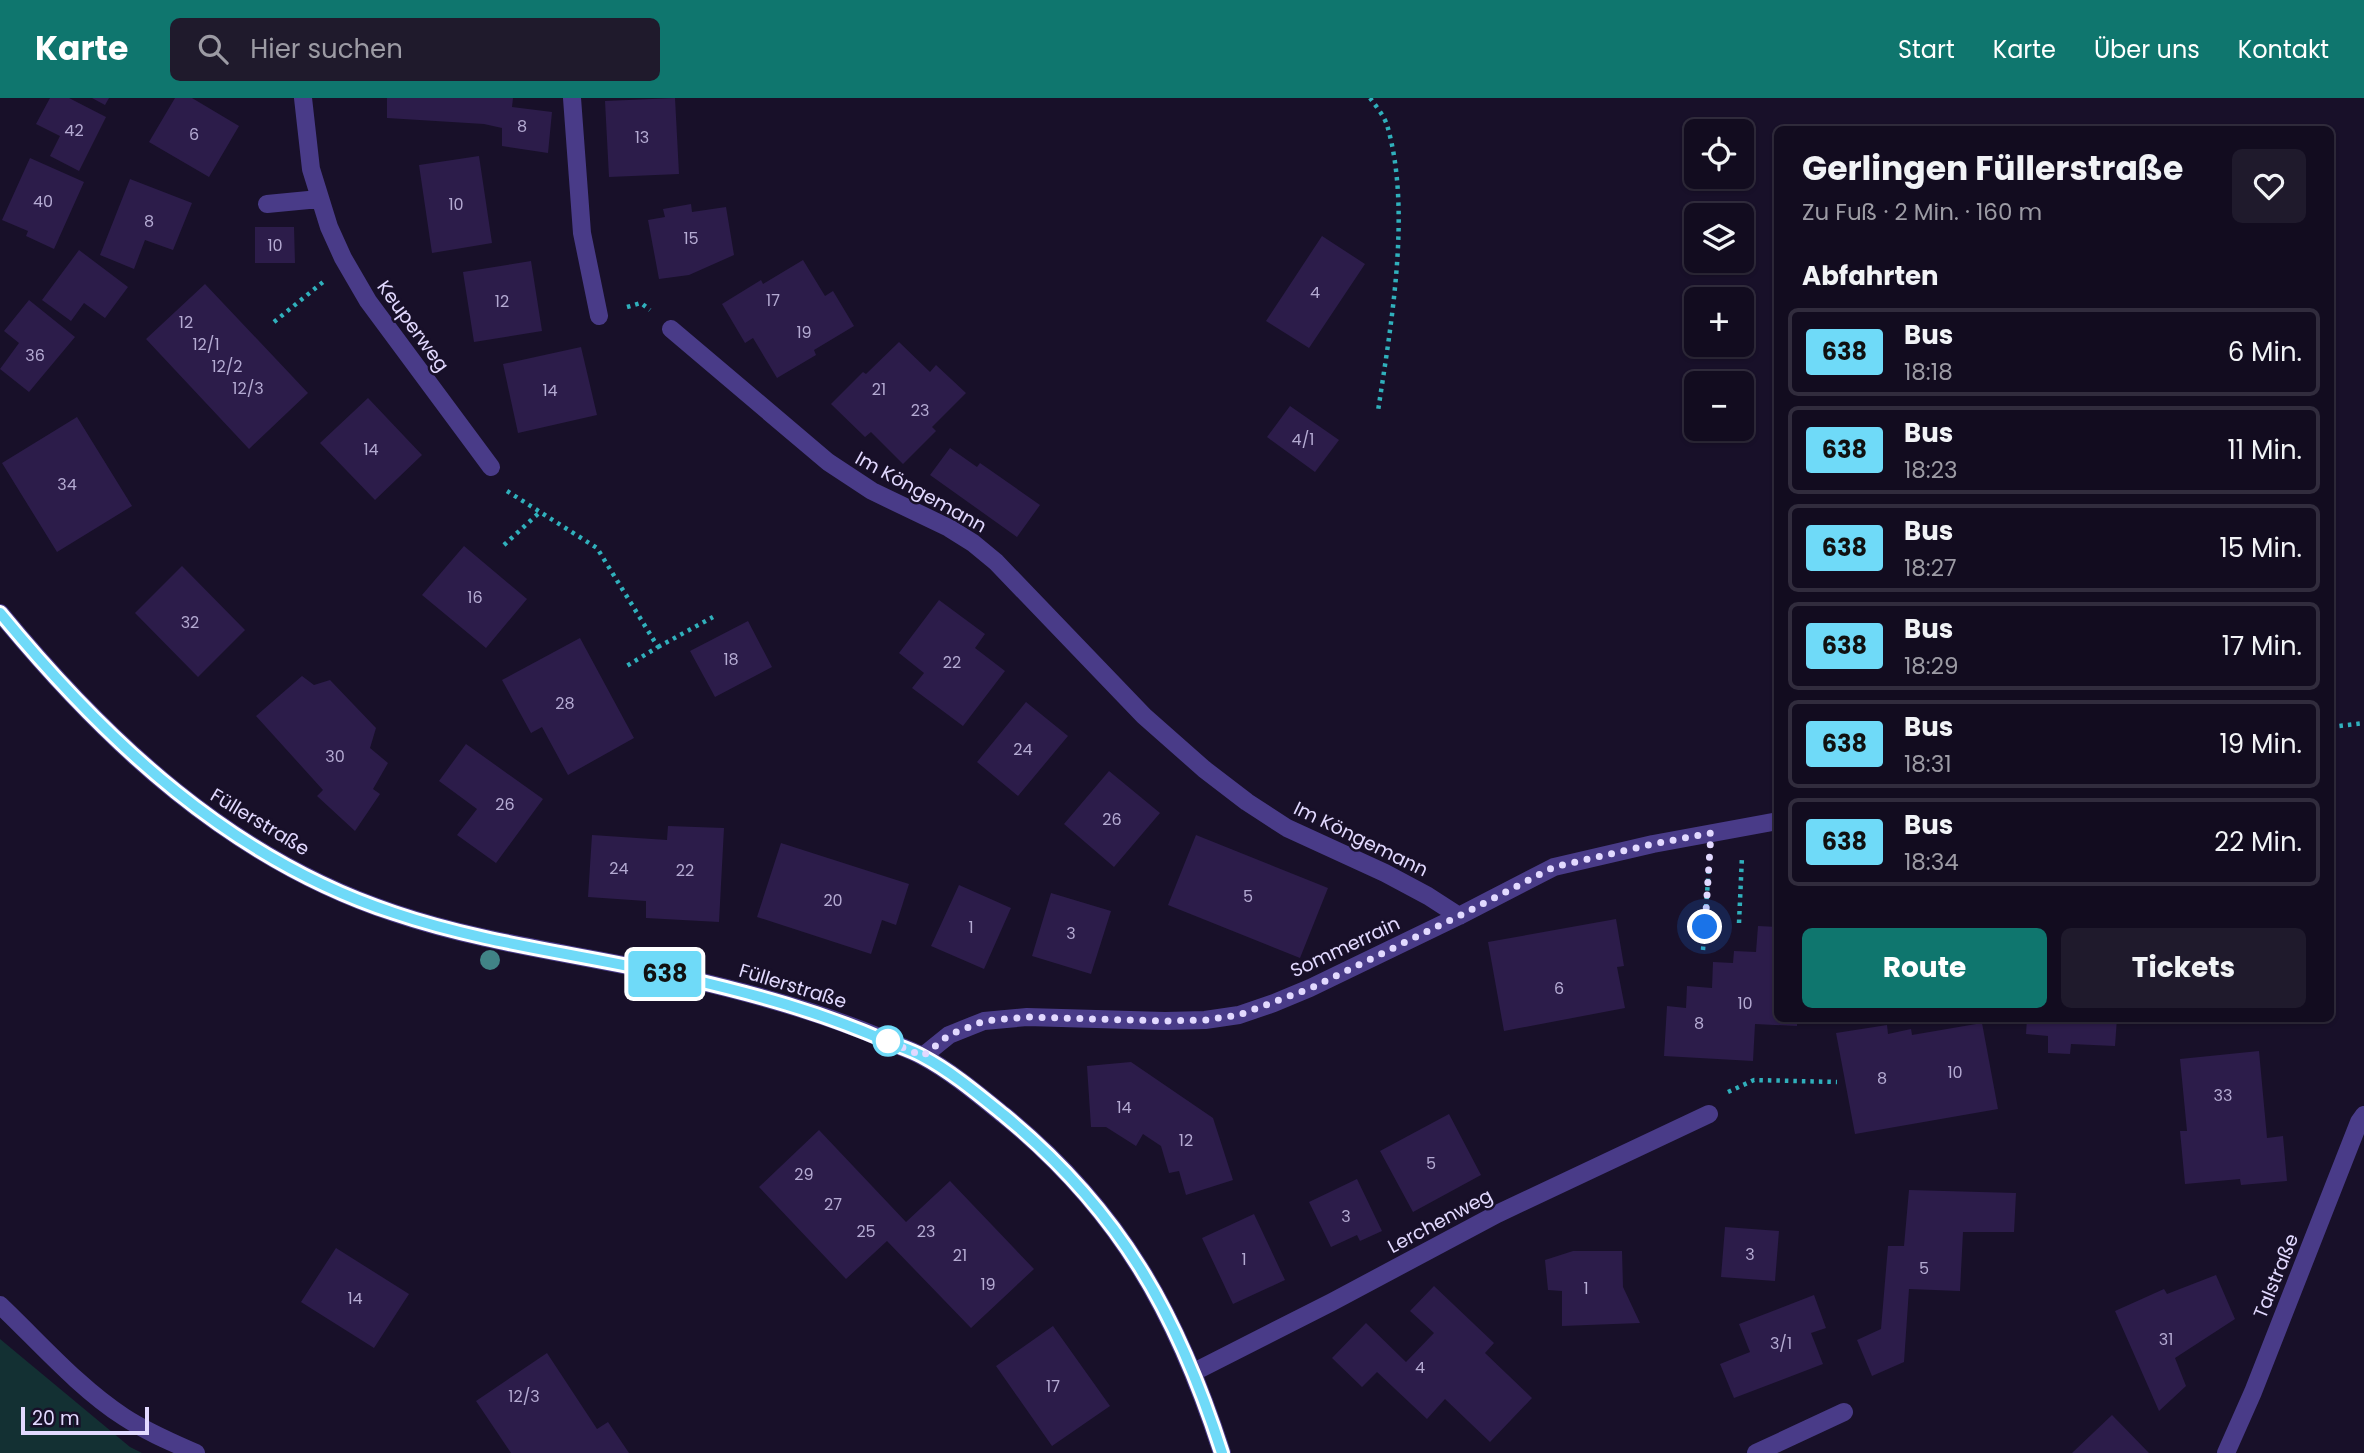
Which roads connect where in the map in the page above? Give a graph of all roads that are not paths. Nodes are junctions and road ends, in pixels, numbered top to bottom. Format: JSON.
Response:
{"nodes":[{"id":1,"x":303,"y":98,"type":"edge"},
{"id":2,"x":572,"y":98,"type":"edge"},
{"id":3,"x":319,"y":199,"type":"junction"},
{"id":4,"x":267,"y":204,"type":"dead end"},
{"id":5,"x":599,"y":316,"type":"road end"},
{"id":6,"x":671,"y":329,"type":"road end"},
{"id":7,"x":491,"y":467,"type":"dead end"},
{"id":8,"x":0,"y":613,"type":"edge"},
{"id":9,"x":1774,"y":822,"type":"edge"},
{"id":10,"x":1459,"y":916,"type":"junction"},
{"id":11,"x":923,"y":1056,"type":"junction"},
{"id":12,"x":1709,"y":1114,"type":"dead end"},
{"id":13,"x":2364,"y":1115,"type":"edge"},
{"id":14,"x":0,"y":1305,"type":"edge"},
{"id":15,"x":1194,"y":1372,"type":"junction"},
{"id":16,"x":1844,"y":1412,"type":"dead end"},
{"id":17,"x":196,"y":1453,"type":"edge"},
{"id":18,"x":1222,"y":1453,"type":"edge"},
{"id":19,"x":1756,"y":1453,"type":"edge"},
{"id":20,"x":2226,"y":1453,"type":"edge"}],
"edges":[{"from":1,"to":3,"type":"street","name":"Keuperweg"},
{"from":2,"to":5,"type":"street"},
{"from":3,"to":4,"type":"street"},
{"from":3,"to":7,"type":"street","name":"Keuperweg"},
{"from":6,"to":10,"type":"street","name":"Im Köngemann"},
{"from":8,"to":11,"type":"street","name":"Füllerstraße"},
{"from":9,"to":10,"type":"street","name":"Sommerrain"},
{"from":10,"to":11,"type":"street","name":"Sommerrain"},
{"from":11,"to":15,"type":"street","name":"Füllerstraße"},
{"from":12,"to":15,"type":"street","name":"Lerchenweg"},
{"from":13,"to":20,"type":"street","name":"Talstraße"},
{"from":14,"to":17,"type":"street"},
{"from":15,"to":18,"type":"street","name":"Füllerstraße"},
{"from":16,"to":19,"type":"street"}]}
